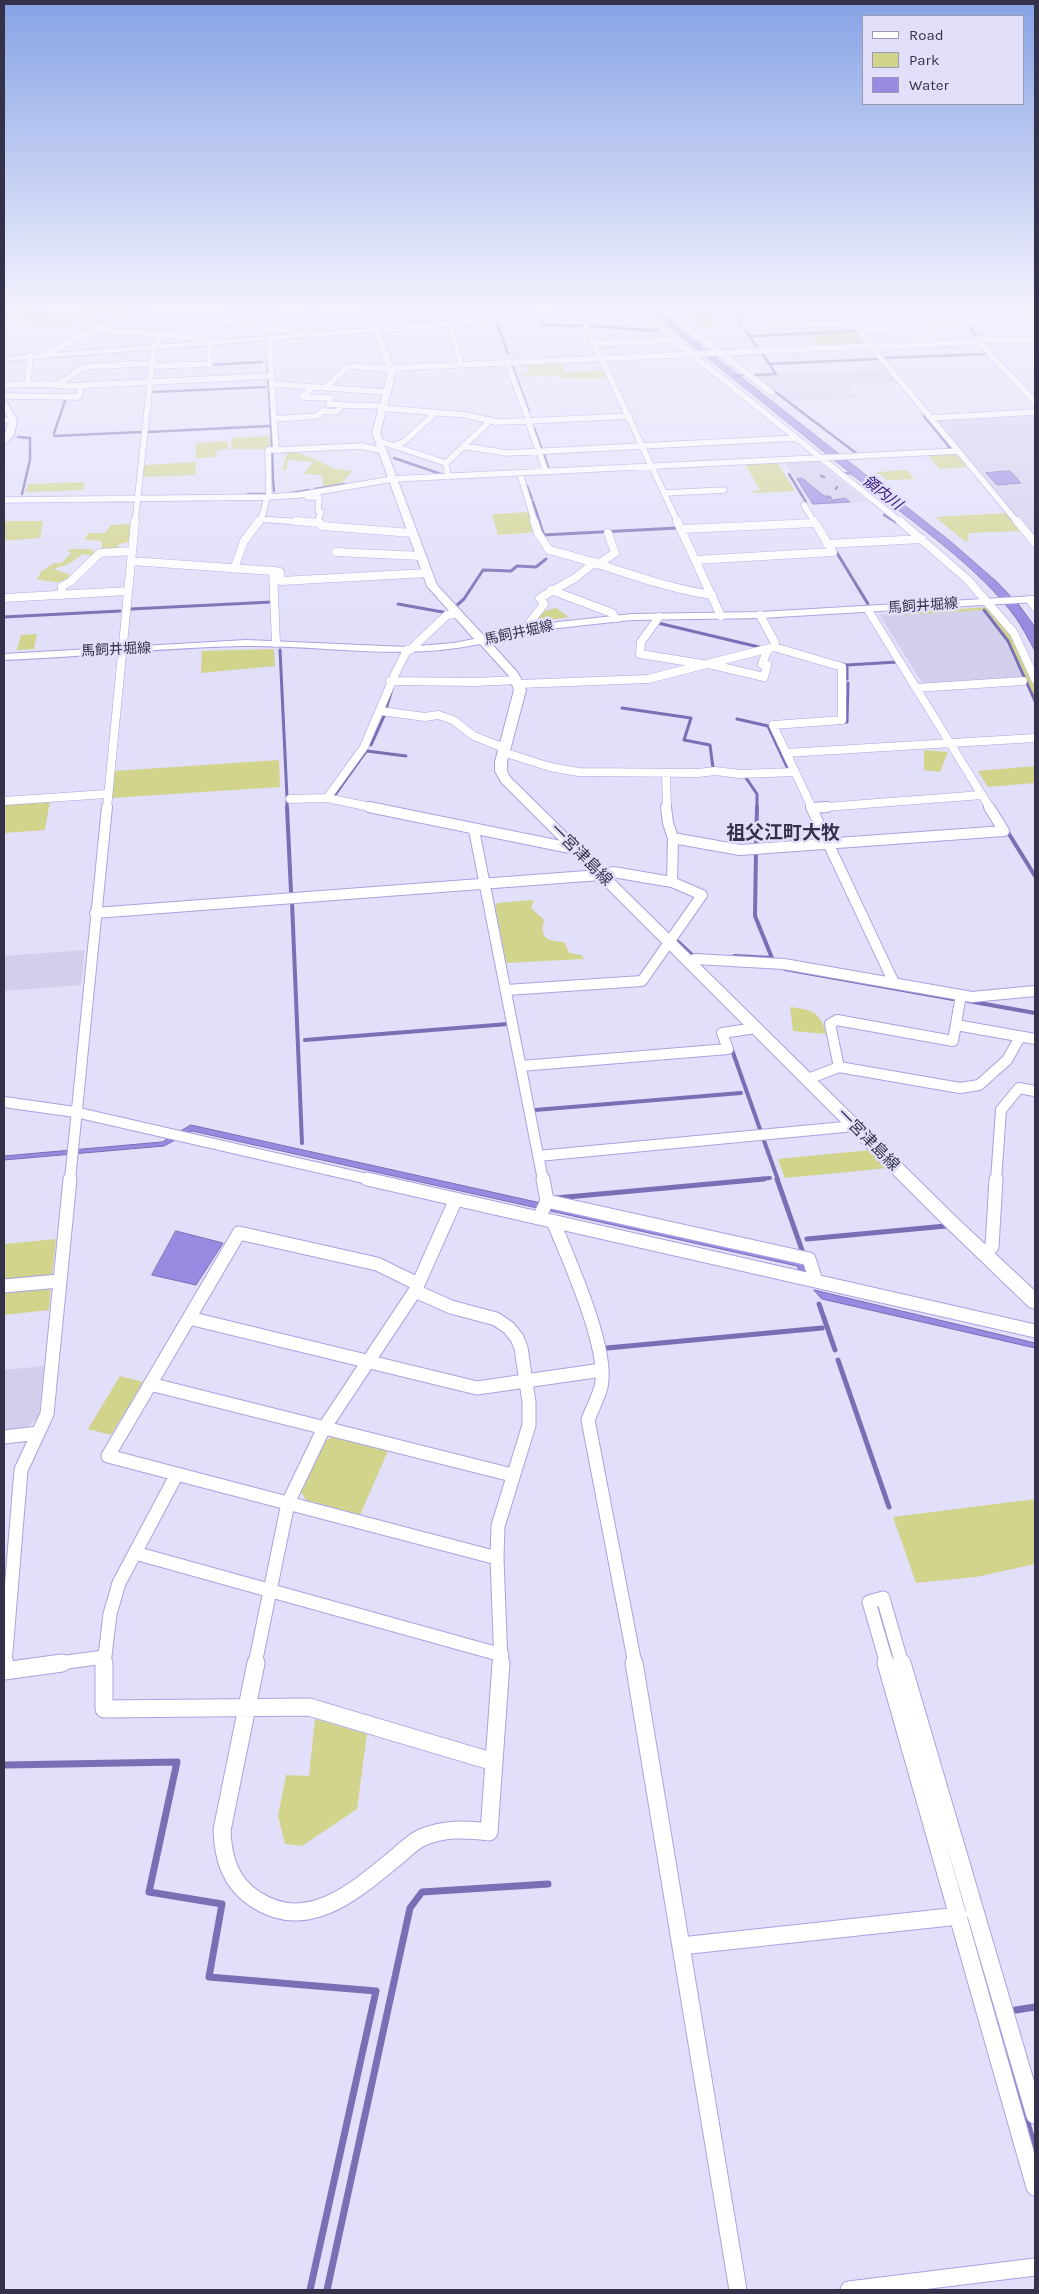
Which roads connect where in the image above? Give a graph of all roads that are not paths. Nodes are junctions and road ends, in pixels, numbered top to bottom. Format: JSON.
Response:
{"nodes":[{"id":1,"x":7,"y":410,"type":"edge"},
{"id":2,"x":148,"y":410,"type":"edge"},
{"id":3,"x":273,"y":410,"type":"edge"},
{"id":4,"x":338,"y":410,"type":"edge"},
{"id":5,"x":380,"y":410,"type":"edge"},
{"id":6,"x":408,"y":410,"type":"edge"},
{"id":7,"x":524,"y":410,"type":"edge"},
{"id":8,"x":627,"y":410,"type":"edge"},
{"id":9,"x":761,"y":410,"type":"edge"},
{"id":10,"x":924,"y":410,"type":"edge"},
{"id":11,"x":1035,"y":412,"type":"edge"},
{"id":12,"x":435,"y":413,"type":"junction"},
{"id":13,"x":630,"y":416,"type":"junction"},
{"id":14,"x":931,"y":418,"type":"junction"},
{"id":15,"x":4,"y":420,"type":"edge"},
{"id":16,"x":13,"y":420,"type":"junction"},
{"id":17,"x":274,"y":420,"type":"junction"},
{"id":18,"x":491,"y":420,"type":"junction"},
{"id":19,"x":528,"y":421,"type":"junction"},
{"id":20,"x":796,"y":438,"type":"junction"},
{"id":21,"x":4,"y":442,"type":"edge"},
{"id":22,"x":379,"y":442,"type":"junction"},
{"id":23,"x":396,"y":445,"type":"junction"},
{"id":24,"x":463,"y":446,"type":"junction"},
{"id":25,"x":643,"y":446,"type":"junction"},
{"id":26,"x":276,"y":450,"type":"junction"},
{"id":27,"x":383,"y":451,"type":"junction"},
{"id":28,"x":539,"y":451,"type":"junction"},
{"id":29,"x":959,"y":451,"type":"junction"},
{"id":30,"x":821,"y":458,"type":"junction"},
{"id":31,"x":446,"y":463,"type":"junction"},
{"id":32,"x":652,"y":465,"type":"junction"},
{"id":33,"x":545,"y":471,"type":"junction"},
{"id":34,"x":520,"y":474,"type":"junction"},
{"id":35,"x":447,"y":476,"type":"junction"},
{"id":36,"x":393,"y":479,"type":"junction"},
{"id":37,"x":724,"y":490,"type":"dead end"},
{"id":38,"x":665,"y":493,"type":"junction"},
{"id":39,"x":298,"y":494,"type":"junction"},
{"id":40,"x":268,"y":497,"type":"junction"},
{"id":41,"x":137,"y":498,"type":"junction"},
{"id":42,"x":4,"y":500,"type":"edge"},
{"id":43,"x":804,"y":505,"type":"dead end"},
{"id":44,"x":260,"y":520,"type":"junction"},
{"id":45,"x":317,"y":523,"type":"junction"},
{"id":46,"x":815,"y":523,"type":"junction"},
{"id":47,"x":682,"y":530,"type":"junction"},
{"id":48,"x":412,"y":533,"type":"junction"},
{"id":49,"x":608,"y":534,"type":"dead end"},
{"id":50,"x":922,"y":539,"type":"junction"},
{"id":51,"x":1035,"y":543,"type":"edge"},
{"id":52,"x":827,"y":544,"type":"junction"},
{"id":53,"x":132,"y":551,"type":"junction"},
{"id":54,"x":336,"y":552,"type":"dead end"},
{"id":55,"x":421,"y":556,"type":"junction"},
{"id":56,"x":695,"y":560,"type":"junction"},
{"id":57,"x":131,"y":561,"type":"junction"},
{"id":58,"x":598,"y":562,"type":"junction"},
{"id":59,"x":234,"y":569,"type":"junction"},
{"id":60,"x":273,"y":571,"type":"junction"},
{"id":61,"x":427,"y":573,"type":"junction"},
{"id":62,"x":551,"y":590,"type":"junction"},
{"id":63,"x":128,"y":591,"type":"junction"},
{"id":64,"x":61,"y":595,"type":"junction"},
{"id":65,"x":712,"y":595,"type":"junction"},
{"id":66,"x":4,"y":598,"type":"edge"},
{"id":67,"x":989,"y":602,"type":"junction"},
{"id":68,"x":1034,"y":602,"type":"edge"},
{"id":69,"x":868,"y":610,"type":"junction"},
{"id":70,"x":456,"y":614,"type":"junction"},
{"id":71,"x":760,"y":615,"type":"junction"},
{"id":72,"x":659,"y":616,"type":"junction"},
{"id":73,"x":721,"y":616,"type":"junction"},
{"id":74,"x":615,"y":618,"type":"junction"},
{"id":75,"x":528,"y":631,"type":"junction"},
{"id":76,"x":483,"y":641,"type":"junction"},
{"id":77,"x":276,"y":643,"type":"junction"},
{"id":78,"x":771,"y":648,"type":"junction"},
{"id":79,"x":122,"y":650,"type":"junction"},
{"id":80,"x":409,"y":650,"type":"junction"},
{"id":81,"x":4,"y":656,"type":"edge"},
{"id":82,"x":711,"y":665,"type":"junction"},
{"id":83,"x":1035,"y":679,"type":"edge"},
{"id":84,"x":390,"y":681,"type":"junction"},
{"id":85,"x":1023,"y":681,"type":"dead end"},
{"id":86,"x":518,"y":682,"type":"junction"},
{"id":87,"x":916,"y":688,"type":"junction"},
{"id":88,"x":381,"y":711,"type":"junction"},
{"id":89,"x":1035,"y":738,"type":"edge"},
{"id":90,"x":949,"y":743,"type":"junction"},
{"id":91,"x":504,"y":750,"type":"junction"},
{"id":92,"x":786,"y":753,"type":"junction"},
{"id":93,"x":795,"y":772,"type":"junction"},
{"id":94,"x":666,"y":773,"type":"junction"},
{"id":95,"x":107,"y":794,"type":"junction"},
{"id":96,"x":982,"y":795,"type":"junction"},
{"id":97,"x":327,"y":798,"type":"junction"},
{"id":98,"x":290,"y":799,"type":"dead end"},
{"id":99,"x":4,"y":801,"type":"edge"},
{"id":100,"x":812,"y":808,"type":"junction"},
{"id":101,"x":474,"y":830,"type":"junction"},
{"id":102,"x":673,"y":838,"type":"junction"},
{"id":103,"x":829,"y":844,"type":"junction"},
{"id":104,"x":575,"y":849,"type":"junction"},
{"id":105,"x":601,"y":876,"type":"junction"},
{"id":106,"x":672,"y":882,"type":"junction"},
{"id":107,"x":485,"y":883,"type":"junction"},
{"id":108,"x":95,"y":912,"type":"junction"},
{"id":109,"x":669,"y":941,"type":"junction"},
{"id":110,"x":690,"y":962,"type":"junction"},
{"id":111,"x":894,"y":983,"type":"junction"},
{"id":112,"x":506,"y":990,"type":"junction"},
{"id":113,"x":1035,"y":991,"type":"edge"},
{"id":114,"x":961,"y":995,"type":"junction"},
{"id":115,"x":956,"y":1025,"type":"junction"},
{"id":116,"x":756,"y":1028,"type":"junction"},
{"id":117,"x":1020,"y":1037,"type":"junction"},
{"id":118,"x":1035,"y":1039,"type":"edge"},
{"id":119,"x":521,"y":1066,"type":"junction"},
{"id":120,"x":838,"y":1067,"type":"junction"},
{"id":121,"x":808,"y":1079,"type":"junction"},
{"id":122,"x":1035,"y":1091,"type":"edge"},
{"id":123,"x":4,"y":1102,"type":"edge"},
{"id":124,"x":75,"y":1112,"type":"junction"},
{"id":125,"x":855,"y":1126,"type":"junction"},
{"id":126,"x":538,"y":1156,"type":"junction"},
{"id":127,"x":456,"y":1199,"type":"junction"},
{"id":128,"x":543,"y":1208,"type":"junction"},
{"id":129,"x":552,"y":1221,"type":"junction"},
{"id":130,"x":983,"y":1253,"type":"junction"},
{"id":131,"x":59,"y":1281,"type":"junction"},
{"id":132,"x":816,"y":1281,"type":"junction"},
{"id":133,"x":4,"y":1286,"type":"edge"},
{"id":134,"x":417,"y":1288,"type":"junction"},
{"id":135,"x":1035,"y":1302,"type":"edge"},
{"id":136,"x":189,"y":1318,"type":"junction"},
{"id":137,"x":1035,"y":1331,"type":"edge"},
{"id":138,"x":368,"y":1361,"type":"junction"},
{"id":139,"x":602,"y":1370,"type":"junction"},
{"id":140,"x":526,"y":1381,"type":"junction"},
{"id":141,"x":150,"y":1384,"type":"junction"},
{"id":142,"x":324,"y":1428,"type":"junction"},
{"id":143,"x":38,"y":1433,"type":"junction"},
{"id":144,"x":4,"y":1437,"type":"edge"},
{"id":145,"x":177,"y":1474,"type":"junction"},
{"id":146,"x":512,"y":1475,"type":"junction"},
{"id":147,"x":288,"y":1503,"type":"junction"},
{"id":148,"x":135,"y":1553,"type":"junction"},
{"id":149,"x":496,"y":1558,"type":"junction"},
{"id":150,"x":270,"y":1590,"type":"junction"},
{"id":151,"x":502,"y":1655,"type":"junction"},
{"id":152,"x":104,"y":1658,"type":"junction"},
{"id":153,"x":4,"y":1671,"type":"edge"},
{"id":154,"x":246,"y":1708,"type":"junction"},
{"id":155,"x":494,"y":1762,"type":"junction"},
{"id":156,"x":959,"y":1916,"type":"junction"},
{"id":157,"x":681,"y":1946,"type":"junction"},
{"id":158,"x":1035,"y":2115,"type":"edge"},
{"id":159,"x":1035,"y":2187,"type":"edge"},
{"id":160,"x":1035,"y":2266,"type":"edge"},
{"id":161,"x":738,"y":2290,"type":"edge"},
{"id":162,"x":849,"y":2290,"type":"edge"}],
"edges":[{"from":1,"to":16,"type":"street"},
{"from":2,"to":41,"type":"street"},
{"from":3,"to":17,"type":"street"},
{"from":4,"to":17,"type":"street"},
{"from":5,"to":22,"type":"main road"},
{"from":6,"to":12,"type":"street"},
{"from":7,"to":19,"type":"street"},
{"from":8,"to":13,"type":"street"},
{"from":9,"to":20,"type":"street"},
{"from":10,"to":14,"type":"street"},
{"from":11,"to":14,"type":"street"},
{"from":12,"to":18,"type":"street"},
{"from":12,"to":23,"type":"street"},
{"from":13,"to":19,"type":"street"},
{"from":13,"to":25,"type":"street"},
{"from":14,"to":29,"type":"street"},
{"from":15,"to":16,"type":"street"},
{"from":16,"to":21,"type":"street"},
{"from":17,"to":26,"type":"street"},
{"from":18,"to":19,"type":"street"},
{"from":18,"to":24,"type":"street"},
{"from":19,"to":28,"type":"street"},
{"from":20,"to":25,"type":"street"},
{"from":20,"to":30,"type":"street"},
{"from":22,"to":23,"type":"street"},
{"from":22,"to":27,"type":"main road"},
{"from":23,"to":31,"type":"street"},
{"from":24,"to":28,"type":"street"},
{"from":24,"to":31,"type":"street"},
{"from":25,"to":28,"type":"street"},
{"from":25,"to":32,"type":"street"},
{"from":26,"to":27,"type":"street"},
{"from":26,"to":40,"type":"street"},
{"from":27,"to":36,"type":"main road"},
{"from":28,"to":33,"type":"street"},
{"from":29,"to":30,"type":"street"},
{"from":29,"to":51,"type":"street"},
{"from":30,"to":32,"type":"street"},
{"from":30,"to":50,"type":"street"},
{"from":31,"to":35,"type":"street"},
{"from":32,"to":33,"type":"street"},
{"from":32,"to":38,"type":"street"},
{"from":33,"to":34,"type":"street"},
{"from":34,"to":35,"type":"street"},
{"from":34,"to":58,"type":"street"},
{"from":35,"to":36,"type":"street"},
{"from":36,"to":39,"type":"street"},
{"from":36,"to":48,"type":"main road"},
{"from":37,"to":38,"type":"street"},
{"from":38,"to":47,"type":"street"},
{"from":39,"to":40,"type":"street"},
{"from":39,"to":45,"type":"street"},
{"from":40,"to":41,"type":"street"},
{"from":40,"to":44,"type":"street"},
{"from":41,"to":42,"type":"street"},
{"from":41,"to":53,"type":"street"},
{"from":43,"to":46,"type":"street"},
{"from":44,"to":45,"type":"street"},
{"from":44,"to":59,"type":"street"},
{"from":45,"to":48,"type":"street"},
{"from":46,"to":47,"type":"street"},
{"from":46,"to":52,"type":"street"},
{"from":47,"to":56,"type":"street"},
{"from":48,"to":55,"type":"main road"},
{"from":49,"to":58,"type":"street"},
{"from":50,"to":52,"type":"street"},
{"from":50,"to":67,"type":"street"},
{"from":52,"to":56,"type":"street"},
{"from":53,"to":57,"type":"street"},
{"from":53,"to":64,"type":"street"},
{"from":54,"to":55,"type":"street"},
{"from":55,"to":61,"type":"main road"},
{"from":56,"to":65,"type":"street"},
{"from":57,"to":59,"type":"street"},
{"from":57,"to":63,"type":"street"},
{"from":58,"to":62,"type":"street"},
{"from":58,"to":65,"type":"street"},
{"from":59,"to":60,"type":"street"},
{"from":60,"to":61,"type":"street"},
{"from":60,"to":77,"type":"street"},
{"from":61,"to":70,"type":"main road"},
{"from":62,"to":74,"type":"street"},
{"from":62,"to":75,"type":"street"},
{"from":63,"to":64,"type":"street"},
{"from":63,"to":79,"type":"street"},
{"from":64,"to":66,"type":"street"},
{"from":65,"to":73,"type":"street"},
{"from":67,"to":68,"type":"main road","name":"馬飼井堀線"},
{"from":67,"to":69,"type":"main road","name":"馬飼井堀線"},
{"from":67,"to":83,"type":"street"},
{"from":69,"to":71,"type":"main road","name":"馬飼井堀線"},
{"from":69,"to":87,"type":"street"},
{"from":70,"to":76,"type":"main road"},
{"from":70,"to":80,"type":"street"},
{"from":71,"to":73,"type":"main road","name":"馬飼井堀線"},
{"from":71,"to":78,"type":"street"},
{"from":72,"to":73,"type":"main road","name":"馬飼井堀線"},
{"from":72,"to":74,"type":"main road","name":"馬飼井堀線"},
{"from":72,"to":82,"type":"street"},
{"from":74,"to":75,"type":"main road","name":"馬飼井堀線"},
{"from":75,"to":76,"type":"main road","name":"馬飼井堀線"},
{"from":76,"to":80,"type":"main road","name":"馬飼井堀線"},
{"from":76,"to":86,"type":"main road"},
{"from":77,"to":79,"type":"main road","name":"馬飼井堀線"},
{"from":77,"to":80,"type":"main road","name":"馬飼井堀線"},
{"from":78,"to":82,"type":"street"},
{"from":78,"to":82,"type":"street"},
{"from":78,"to":92,"type":"street"},
{"from":79,"to":81,"type":"main road","name":"馬飼井堀線"},
{"from":79,"to":95,"type":"street"},
{"from":80,"to":84,"type":"street"},
{"from":82,"to":86,"type":"street"},
{"from":84,"to":86,"type":"street"},
{"from":84,"to":88,"type":"street"},
{"from":85,"to":87,"type":"street"},
{"from":86,"to":91,"type":"main road","name":"一宮津島線"},
{"from":87,"to":90,"type":"street"},
{"from":88,"to":91,"type":"street"},
{"from":88,"to":97,"type":"street"},
{"from":89,"to":90,"type":"street"},
{"from":90,"to":92,"type":"street"},
{"from":90,"to":96,"type":"street"},
{"from":91,"to":94,"type":"street"},
{"from":91,"to":104,"type":"main road","name":"一宮津島線"},
{"from":92,"to":93,"type":"street"},
{"from":93,"to":94,"type":"street"},
{"from":93,"to":100,"type":"street"},
{"from":94,"to":102,"type":"street"},
{"from":95,"to":99,"type":"street"},
{"from":95,"to":108,"type":"street"},
{"from":96,"to":100,"type":"street"},
{"from":96,"to":103,"type":"street"},
{"from":97,"to":98,"type":"street"},
{"from":97,"to":101,"type":"street"},
{"from":100,"to":103,"type":"street"},
{"from":101,"to":104,"type":"street"},
{"from":101,"to":107,"type":"street"},
{"from":102,"to":103,"type":"street"},
{"from":102,"to":106,"type":"street"},
{"from":103,"to":111,"type":"street"},
{"from":104,"to":105,"type":"main road","name":"一宮津島線"},
{"from":105,"to":106,"type":"street"},
{"from":105,"to":107,"type":"street"},
{"from":105,"to":109,"type":"main road","name":"一宮津島線"},
{"from":106,"to":109,"type":"street"},
{"from":107,"to":108,"type":"street"},
{"from":107,"to":112,"type":"street"},
{"from":108,"to":124,"type":"street"},
{"from":109,"to":110,"type":"main road","name":"一宮津島線"},
{"from":109,"to":112,"type":"street"},
{"from":110,"to":111,"type":"street"},
{"from":110,"to":116,"type":"main road","name":"一宮津島線"},
{"from":111,"to":114,"type":"street"},
{"from":112,"to":119,"type":"street"},
{"from":113,"to":114,"type":"street"},
{"from":114,"to":115,"type":"street"},
{"from":115,"to":117,"type":"street"},
{"from":115,"to":120,"type":"street"},
{"from":116,"to":119,"type":"street"},
{"from":116,"to":121,"type":"main road","name":"一宮津島線"},
{"from":117,"to":118,"type":"street"},
{"from":117,"to":120,"type":"street"},
{"from":119,"to":126,"type":"street"},
{"from":120,"to":121,"type":"street"},
{"from":121,"to":125,"type":"main road","name":"一宮津島線"},
{"from":122,"to":130,"type":"street"},
{"from":123,"to":124,"type":"street"},
{"from":124,"to":127,"type":"street"},
{"from":124,"to":131,"type":"street"},
{"from":125,"to":126,"type":"street"},
{"from":125,"to":130,"type":"main road","name":"一宮津島線"},
{"from":126,"to":128,"type":"street"},
{"from":127,"to":128,"type":"street"},
{"from":127,"to":134,"type":"street"},
{"from":128,"to":129,"type":"street"},
{"from":128,"to":132,"type":"street"},
{"from":129,"to":132,"type":"street"},
{"from":129,"to":139,"type":"street"},
{"from":130,"to":135,"type":"main road","name":"一宮津島線"},
{"from":131,"to":133,"type":"street"},
{"from":131,"to":143,"type":"street"},
{"from":132,"to":137,"type":"street"},
{"from":134,"to":136,"type":"street"},
{"from":134,"to":138,"type":"street"},
{"from":134,"to":140,"type":"street"},
{"from":136,"to":138,"type":"street"},
{"from":136,"to":141,"type":"street"},
{"from":138,"to":140,"type":"street"},
{"from":138,"to":142,"type":"street"},
{"from":139,"to":140,"type":"street"},
{"from":139,"to":157,"type":"street"},
{"from":140,"to":146,"type":"street"},
{"from":141,"to":142,"type":"street"},
{"from":141,"to":145,"type":"street"},
{"from":142,"to":146,"type":"street"},
{"from":142,"to":147,"type":"street"},
{"from":143,"to":144,"type":"street"},
{"from":143,"to":153,"type":"street"},
{"from":145,"to":147,"type":"street"},
{"from":145,"to":148,"type":"street"},
{"from":146,"to":149,"type":"street"},
{"from":147,"to":149,"type":"street"},
{"from":147,"to":150,"type":"street"},
{"from":148,"to":150,"type":"street"},
{"from":148,"to":152,"type":"street"},
{"from":149,"to":151,"type":"street"},
{"from":150,"to":151,"type":"street"},
{"from":150,"to":154,"type":"street"},
{"from":151,"to":155,"type":"street"},
{"from":152,"to":153,"type":"street"},
{"from":152,"to":154,"type":"street"},
{"from":154,"to":155,"type":"street"},
{"from":154,"to":155,"type":"street"},
{"from":156,"to":157,"type":"street"},
{"from":156,"to":158,"type":"street"},
{"from":156,"to":159,"type":"street"},
{"from":157,"to":161,"type":"street"},
{"from":160,"to":162,"type":"street"}]}
